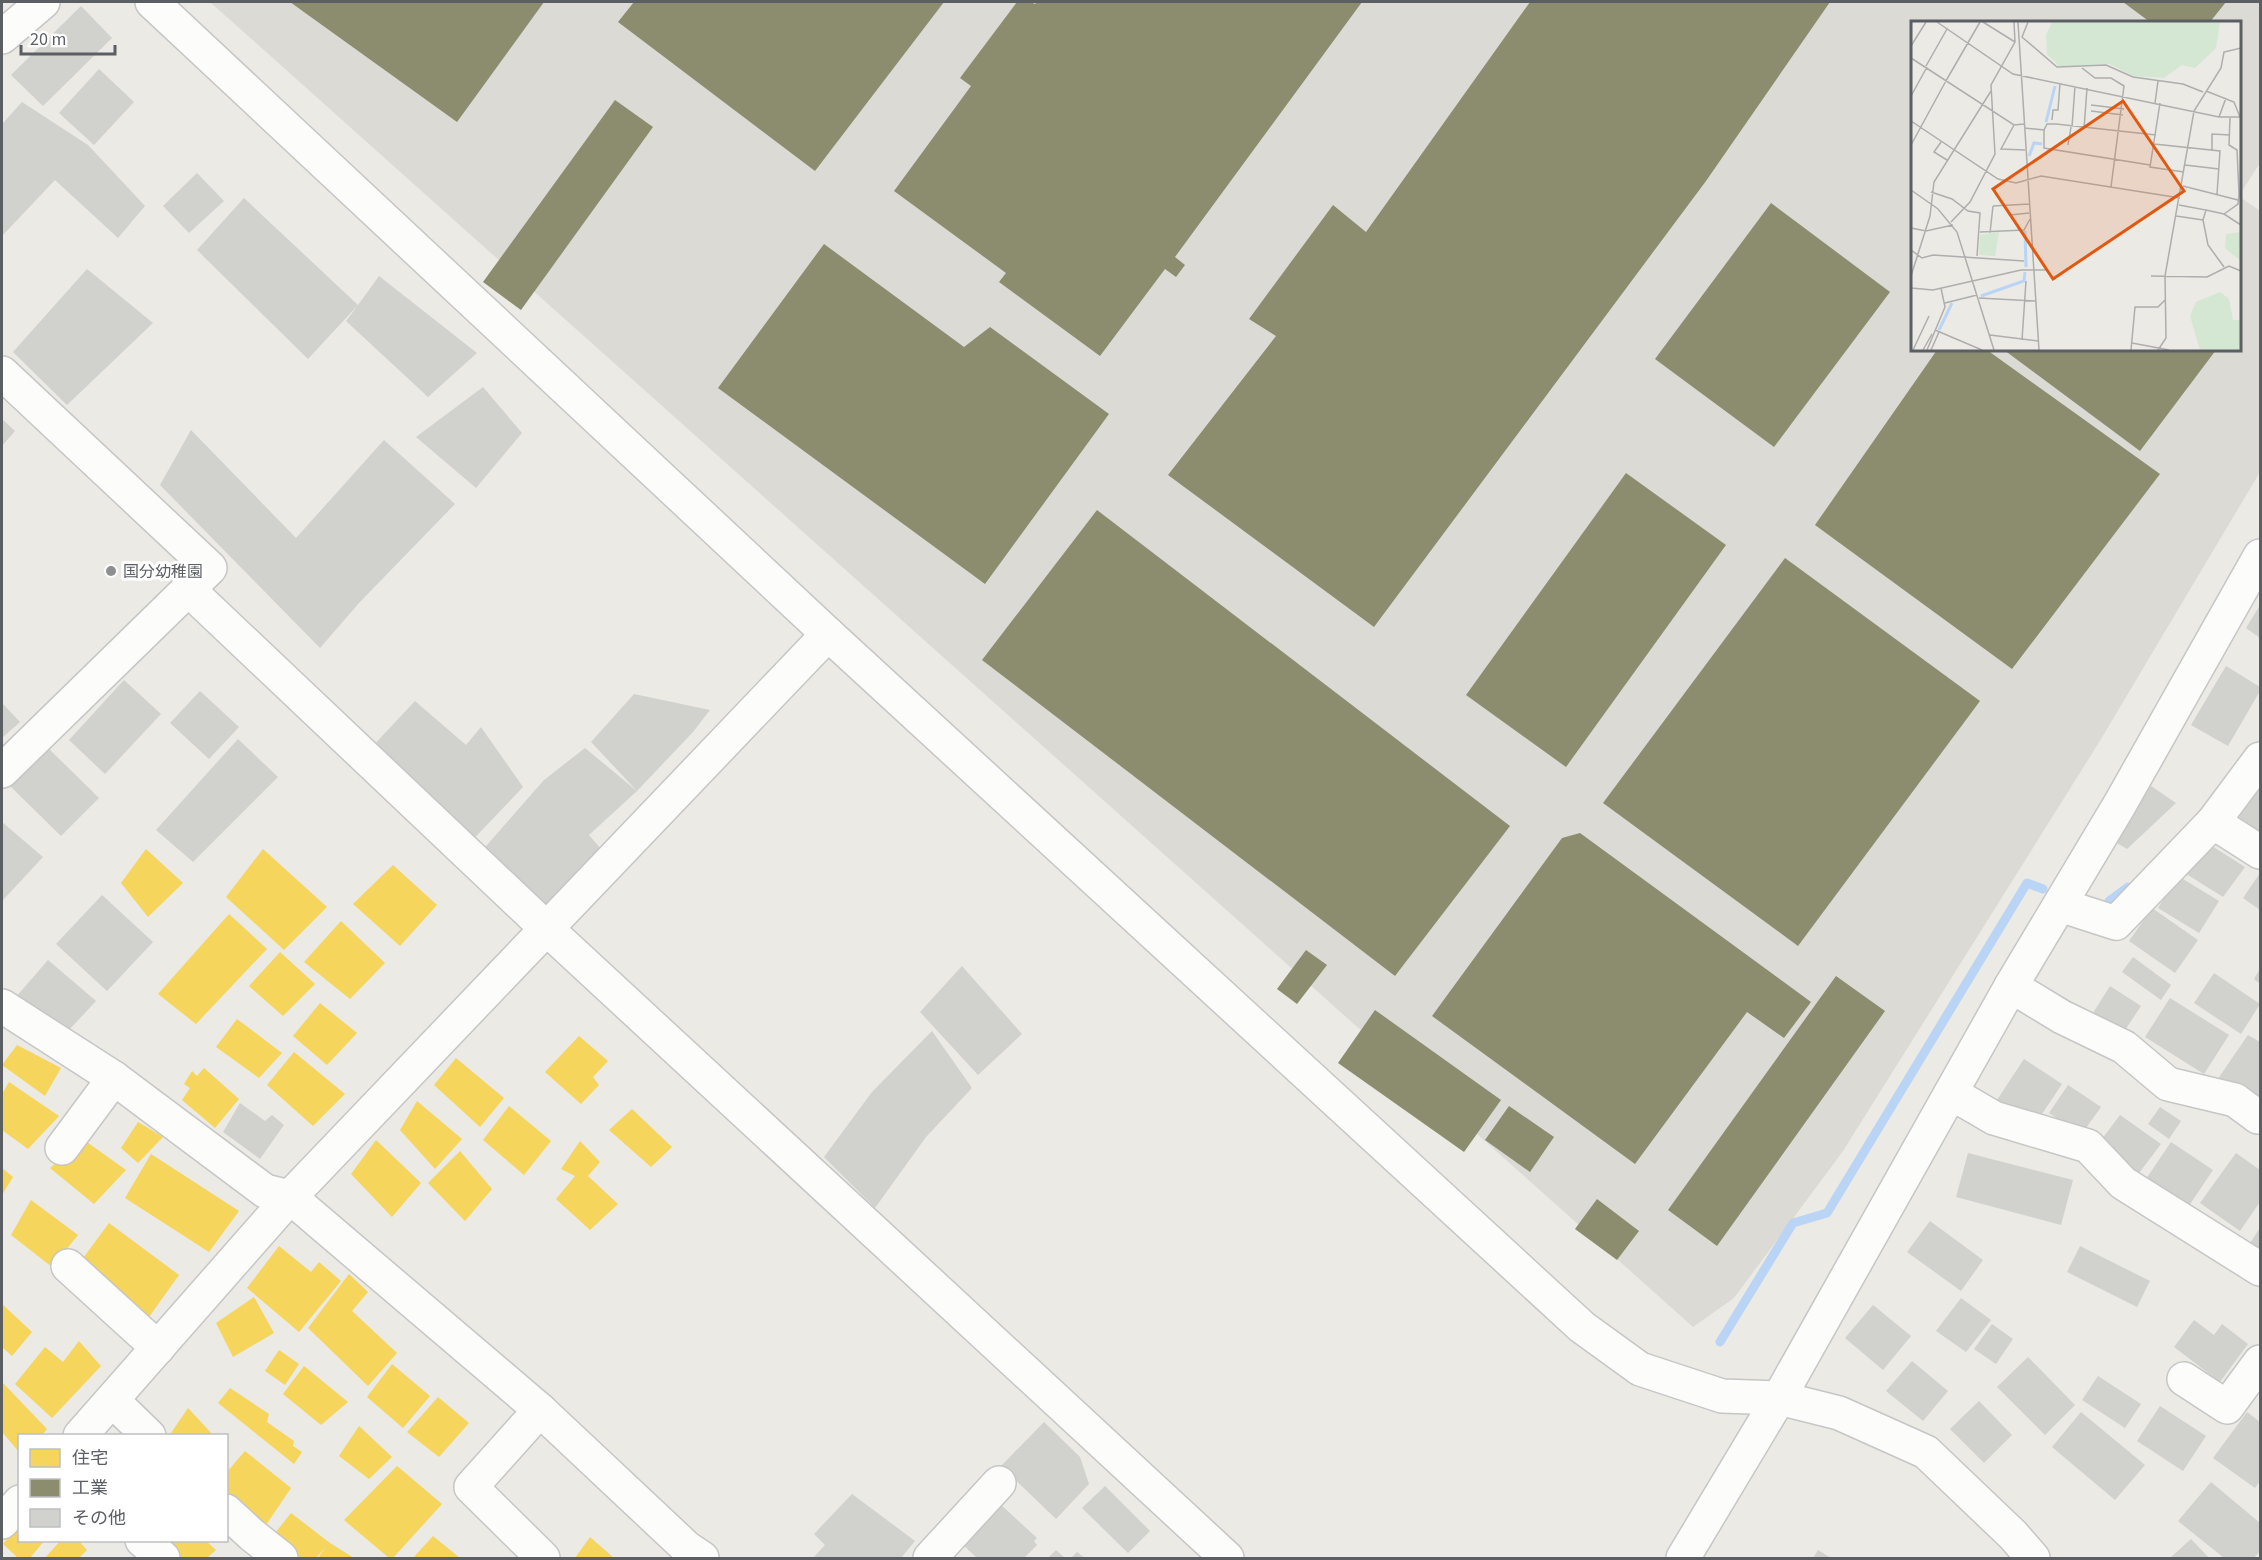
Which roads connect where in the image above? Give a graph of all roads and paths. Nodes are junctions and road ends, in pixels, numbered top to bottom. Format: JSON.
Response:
{"nodes":[{"id":1,"x":43,"y":2,"type":"edge"},
{"id":2,"x":152,"y":2,"type":"edge"},
{"id":3,"x":2,"y":37,"type":"edge"},
{"id":4,"x":2,"y":373,"type":"edge"},
{"id":5,"x":2260,"y":556,"type":"edge"},
{"id":6,"x":189,"y":590,"type":"junction"},
{"id":7,"x":828,"y":634,"type":"junction"},
{"id":8,"x":2260,"y":759,"type":"edge"},
{"id":9,"x":2,"y":771,"type":"edge"},
{"id":10,"x":2213,"y":822,"type":"junction"},
{"id":11,"x":2260,"y":852,"type":"edge"},
{"id":12,"x":2060,"y":905,"type":"junction"},
{"id":13,"x":547,"y":929,"type":"junction"},
{"id":14,"x":2011,"y":986,"type":"junction"},
{"id":15,"x":2,"y":1006,"type":"edge"},
{"id":16,"x":114,"y":1078,"type":"junction"},
{"id":17,"x":1951,"y":1093,"type":"junction"},
{"id":18,"x":2258,"y":1117,"type":"dead end"},
{"id":19,"x":62,"y":1148,"type":"dead end"},
{"id":20,"x":290,"y":1197,"type":"junction"},
{"id":21,"x":68,"y":1266,"type":"dead end"},
{"id":22,"x":2260,"y":1269,"type":"edge"},
{"id":23,"x":158,"y":1348,"type":"junction"},
{"id":24,"x":2260,"y":1362,"type":"edge"},
{"id":25,"x":2184,"y":1379,"type":"dead end"},
{"id":26,"x":1779,"y":1398,"type":"junction"},
{"id":27,"x":112,"y":1400,"type":"junction"},
{"id":28,"x":540,"y":1410,"type":"junction"},
{"id":29,"x":82,"y":1434,"type":"edge"},
{"id":30,"x":147,"y":1434,"type":"edge"},
{"id":31,"x":999,"y":1484,"type":"dead end"},
{"id":32,"x":18,"y":1504,"type":"edge"},
{"id":33,"x":228,"y":1513,"type":"edge"},
{"id":34,"x":2,"y":1522,"type":"edge"},
{"id":35,"x":144,"y":1542,"type":"edge"},
{"id":36,"x":1205,"y":1552,"type":"edge"},
{"id":37,"x":689,"y":1555,"type":"edge"},
{"id":38,"x":163,"y":1558,"type":"edge"},
{"id":39,"x":281,"y":1558,"type":"edge"},
{"id":40,"x":543,"y":1558,"type":"edge"},
{"id":41,"x":930,"y":1558,"type":"edge"},
{"id":42,"x":1683,"y":1558,"type":"edge"},
{"id":43,"x":2034,"y":1558,"type":"edge"}],
"edges":[{"from":1,"to":3,"type":"street"},
{"from":2,"to":7,"type":"street"},
{"from":4,"to":6,"type":"street"},
{"from":5,"to":12,"type":"street"},
{"from":6,"to":9,"type":"street"},
{"from":6,"to":13,"type":"street"},
{"from":7,"to":13,"type":"street"},
{"from":7,"to":26,"type":"street"},
{"from":8,"to":10,"type":"street"},
{"from":10,"to":11,"type":"street"},
{"from":10,"to":12,"type":"street"},
{"from":12,"to":14,"type":"street"},
{"from":13,"to":20,"type":"street"},
{"from":13,"to":36,"type":"street"},
{"from":14,"to":17,"type":"street"},
{"from":14,"to":18,"type":"street"},
{"from":15,"to":16,"type":"street"},
{"from":16,"to":19,"type":"street"},
{"from":16,"to":20,"type":"street"},
{"from":17,"to":22,"type":"street"},
{"from":17,"to":26,"type":"street"},
{"from":20,"to":23,"type":"street"},
{"from":20,"to":28,"type":"street"},
{"from":21,"to":23,"type":"street"},
{"from":23,"to":27,"type":"street"},
{"from":24,"to":25,"type":"street"},
{"from":26,"to":42,"type":"street"},
{"from":26,"to":43,"type":"street"},
{"from":27,"to":29,"type":"street"},
{"from":27,"to":30,"type":"street"},
{"from":28,"to":37,"type":"street"},
{"from":28,"to":40,"type":"street"},
{"from":31,"to":41,"type":"street"},
{"from":32,"to":34,"type":"street"},
{"from":33,"to":39,"type":"street"},
{"from":35,"to":38,"type":"street"}]}
